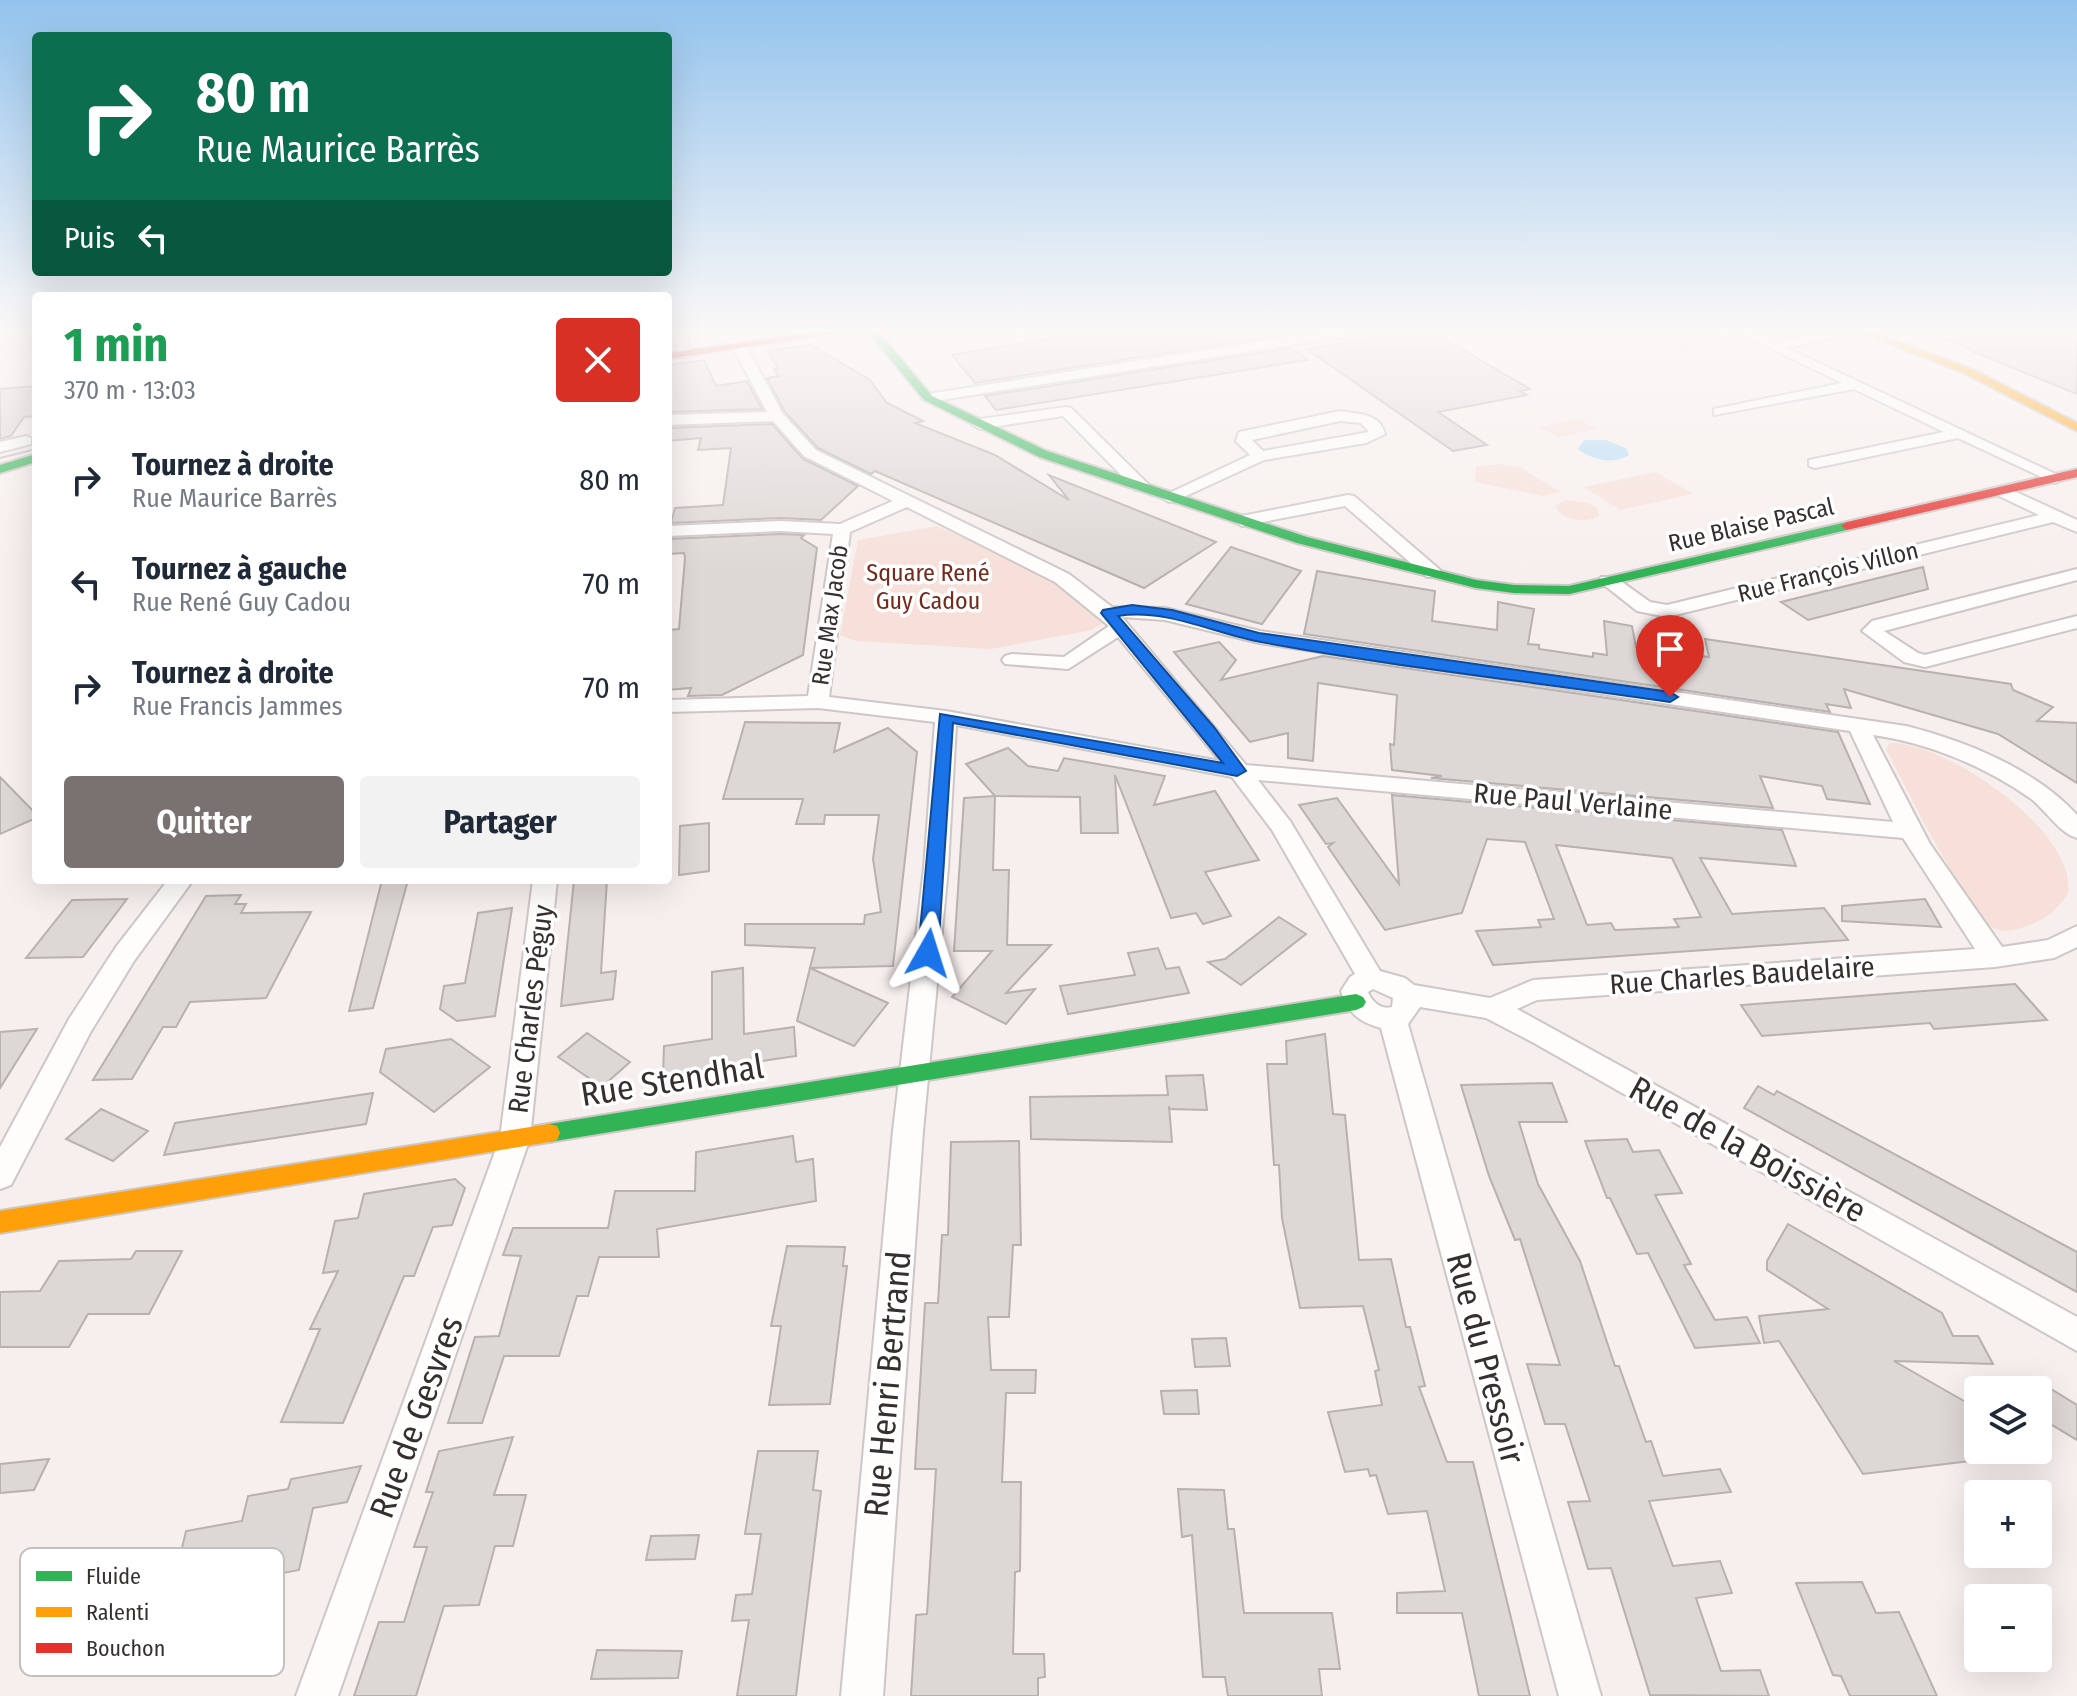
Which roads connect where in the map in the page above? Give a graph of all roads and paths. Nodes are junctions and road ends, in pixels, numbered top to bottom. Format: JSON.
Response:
{"nodes":[{"id":1,"x":775,"y":411,"type":"edge"},
{"id":2,"x":954,"y":411,"type":"edge"},
{"id":3,"x":1065,"y":411,"type":"edge"},
{"id":4,"x":1066,"y":411,"type":"edge"},
{"id":5,"x":1723,"y":411,"type":"edge"},
{"id":6,"x":1912,"y":411,"type":"edge"},
{"id":7,"x":2050,"y":411,"type":"edge"},
{"id":8,"x":1719,"y":412,"type":"dead end"},
{"id":9,"x":777,"y":416,"type":"junction"},
{"id":10,"x":672,"y":420,"type":"edge"},
{"id":11,"x":2072,"y":422,"type":"edge"},
{"id":12,"x":980,"y":424,"type":"junction"},
{"id":13,"x":1959,"y":433,"type":"junction"},
{"id":14,"x":31,"y":440,"type":"edge"},
{"id":15,"x":0,"y":449,"type":"edge"},
{"id":16,"x":1260,"y":456,"type":"junction"},
{"id":17,"x":32,"y":459,"type":"edge"},
{"id":18,"x":1815,"y":463,"type":"dead end"},
{"id":19,"x":0,"y":468,"type":"edge"},
{"id":20,"x":2077,"y":473,"type":"edge"},
{"id":21,"x":2056,"y":478,"type":"junction"},
{"id":22,"x":1142,"y":487,"type":"junction"},
{"id":23,"x":2003,"y":491,"type":"junction"},
{"id":24,"x":1169,"y":497,"type":"junction"},
{"id":25,"x":905,"y":502,"type":"junction"},
{"id":26,"x":2055,"y":516,"type":"junction"},
{"id":27,"x":1242,"y":521,"type":"junction"},
{"id":28,"x":2077,"y":527,"type":"edge"},
{"id":29,"x":842,"y":529,"type":"junction"},
{"id":30,"x":672,"y":531,"type":"edge"},
{"id":31,"x":1433,"y":573,"type":"junction"},
{"id":32,"x":2077,"y":574,"type":"edge"},
{"id":33,"x":1608,"y":581,"type":"junction"},
{"id":34,"x":1114,"y":620,"type":"junction"},
{"id":35,"x":2077,"y":622,"type":"edge"},
{"id":36,"x":1012,"y":660,"type":"dead end"},
{"id":37,"x":818,"y":702,"type":"junction"},
{"id":38,"x":672,"y":706,"type":"edge"},
{"id":39,"x":946,"y":717,"type":"junction"},
{"id":40,"x":1858,"y":724,"type":"junction"},
{"id":41,"x":1237,"y":771,"type":"junction"},
{"id":42,"x":2077,"y":830,"type":"edge"},
{"id":43,"x":1908,"y":831,"type":"junction"},
{"id":44,"x":178,"y":884,"type":"edge"},
{"id":45,"x":545,"y":884,"type":"edge"},
{"id":46,"x":2077,"y":935,"type":"edge"},
{"id":47,"x":1995,"y":957,"type":"junction"},
{"id":48,"x":1371,"y":978,"type":"junction"},
{"id":49,"x":1356,"y":1002,"type":"junction"},
{"id":50,"x":1400,"y":1007,"type":"junction"},
{"id":51,"x":1492,"y":1009,"type":"junction"},
{"id":52,"x":916,"y":1072,"type":"junction"},
{"id":53,"x":515,"y":1138,"type":"junction"},
{"id":54,"x":0,"y":1176,"type":"edge"},
{"id":55,"x":0,"y":1222,"type":"edge"},
{"id":56,"x":2077,"y":1335,"type":"edge"},
{"id":57,"x":317,"y":1696,"type":"edge"},
{"id":58,"x":862,"y":1696,"type":"edge"},
{"id":59,"x":1580,"y":1696,"type":"edge"}],
"edges":[{"from":1,"to":9,"type":"street"},
{"from":2,"to":12,"type":"street","name":"Rue Blaise Pascal"},
{"from":3,"to":12,"type":"street","name":"Rue Blaise Pascal"},
{"from":4,"to":22,"type":"street","name":"Rue Blaise Pascal"},
{"from":5,"to":8,"type":"street"},
{"from":6,"to":13,"type":"street"},
{"from":7,"to":11,"type":"street"},
{"from":9,"to":10,"type":"street"},
{"from":9,"to":25,"type":"street"},
{"from":12,"to":22,"type":"street","name":"Rue Blaise Pascal"},
{"from":13,"to":18,"type":"street"},
{"from":13,"to":21,"type":"street"},
{"from":14,"to":15,"type":"street"},
{"from":15,"to":19,"type":"street"},
{"from":16,"to":16,"type":"street"},
{"from":16,"to":24,"type":"street"},
{"from":17,"to":19,"type":"street"},
{"from":20,"to":21,"type":"street","name":"Rue Blaise Pascal"},
{"from":21,"to":23,"type":"street","name":"Rue Blaise Pascal"},
{"from":22,"to":24,"type":"street","name":"Rue Blaise Pascal"},
{"from":23,"to":26,"type":"street"},
{"from":23,"to":33,"type":"street","name":"Rue Blaise Pascal"},
{"from":24,"to":27,"type":"street","name":"Rue Blaise Pascal"},
{"from":25,"to":29,"type":"street"},
{"from":25,"to":34,"type":"street"},
{"from":26,"to":28,"type":"street"},
{"from":26,"to":33,"type":"street","name":"Rue François Villon"},
{"from":27,"to":31,"type":"street","name":"Rue Blaise Pascal"},
{"from":27,"to":31,"type":"street","name":"Rue Blaise Pascal"},
{"from":29,"to":30,"type":"street"},
{"from":29,"to":37,"type":"street","name":"Rue Max Jacob"},
{"from":31,"to":33,"type":"street","name":"Rue Blaise Pascal"},
{"from":32,"to":35,"type":"street"},
{"from":34,"to":36,"type":"street"},
{"from":34,"to":40,"type":"street"},
{"from":34,"to":41,"type":"street"},
{"from":37,"to":38,"type":"street","name":"Rue Paul Verlaine"},
{"from":37,"to":39,"type":"street","name":"Rue Paul Verlaine"},
{"from":39,"to":41,"type":"street","name":"Rue Paul Verlaine"},
{"from":39,"to":52,"type":"street","name":"Rue Henri Bertrand"},
{"from":40,"to":42,"type":"street"},
{"from":40,"to":43,"type":"street"},
{"from":41,"to":43,"type":"street","name":"Rue Paul Verlaine"},
{"from":41,"to":48,"type":"street"},
{"from":43,"to":47,"type":"street"},
{"from":44,"to":54,"type":"street"},
{"from":45,"to":53,"type":"street","name":"Rue Charles Péguy"},
{"from":46,"to":47,"type":"street","name":"Rue Charles Baudelaire"},
{"from":47,"to":51,"type":"street","name":"Rue Charles Baudelaire"},
{"from":48,"to":49,"type":"street"},
{"from":48,"to":50,"type":"street"},
{"from":49,"to":50,"type":"street"},
{"from":49,"to":52,"type":"street","name":"Rue Stendhal"},
{"from":50,"to":51,"type":"street","name":"Rue de la Boissière"},
{"from":50,"to":59,"type":"street","name":"Rue du Pressoir"},
{"from":51,"to":56,"type":"street","name":"Rue de la Boissière"},
{"from":52,"to":53,"type":"street","name":"Rue Stendhal"},
{"from":52,"to":58,"type":"street","name":"Rue Henri Bertrand"},
{"from":53,"to":55,"type":"street","name":"Rue Stendhal"},
{"from":53,"to":57,"type":"street","name":"Rue de Gesvres"}]}
